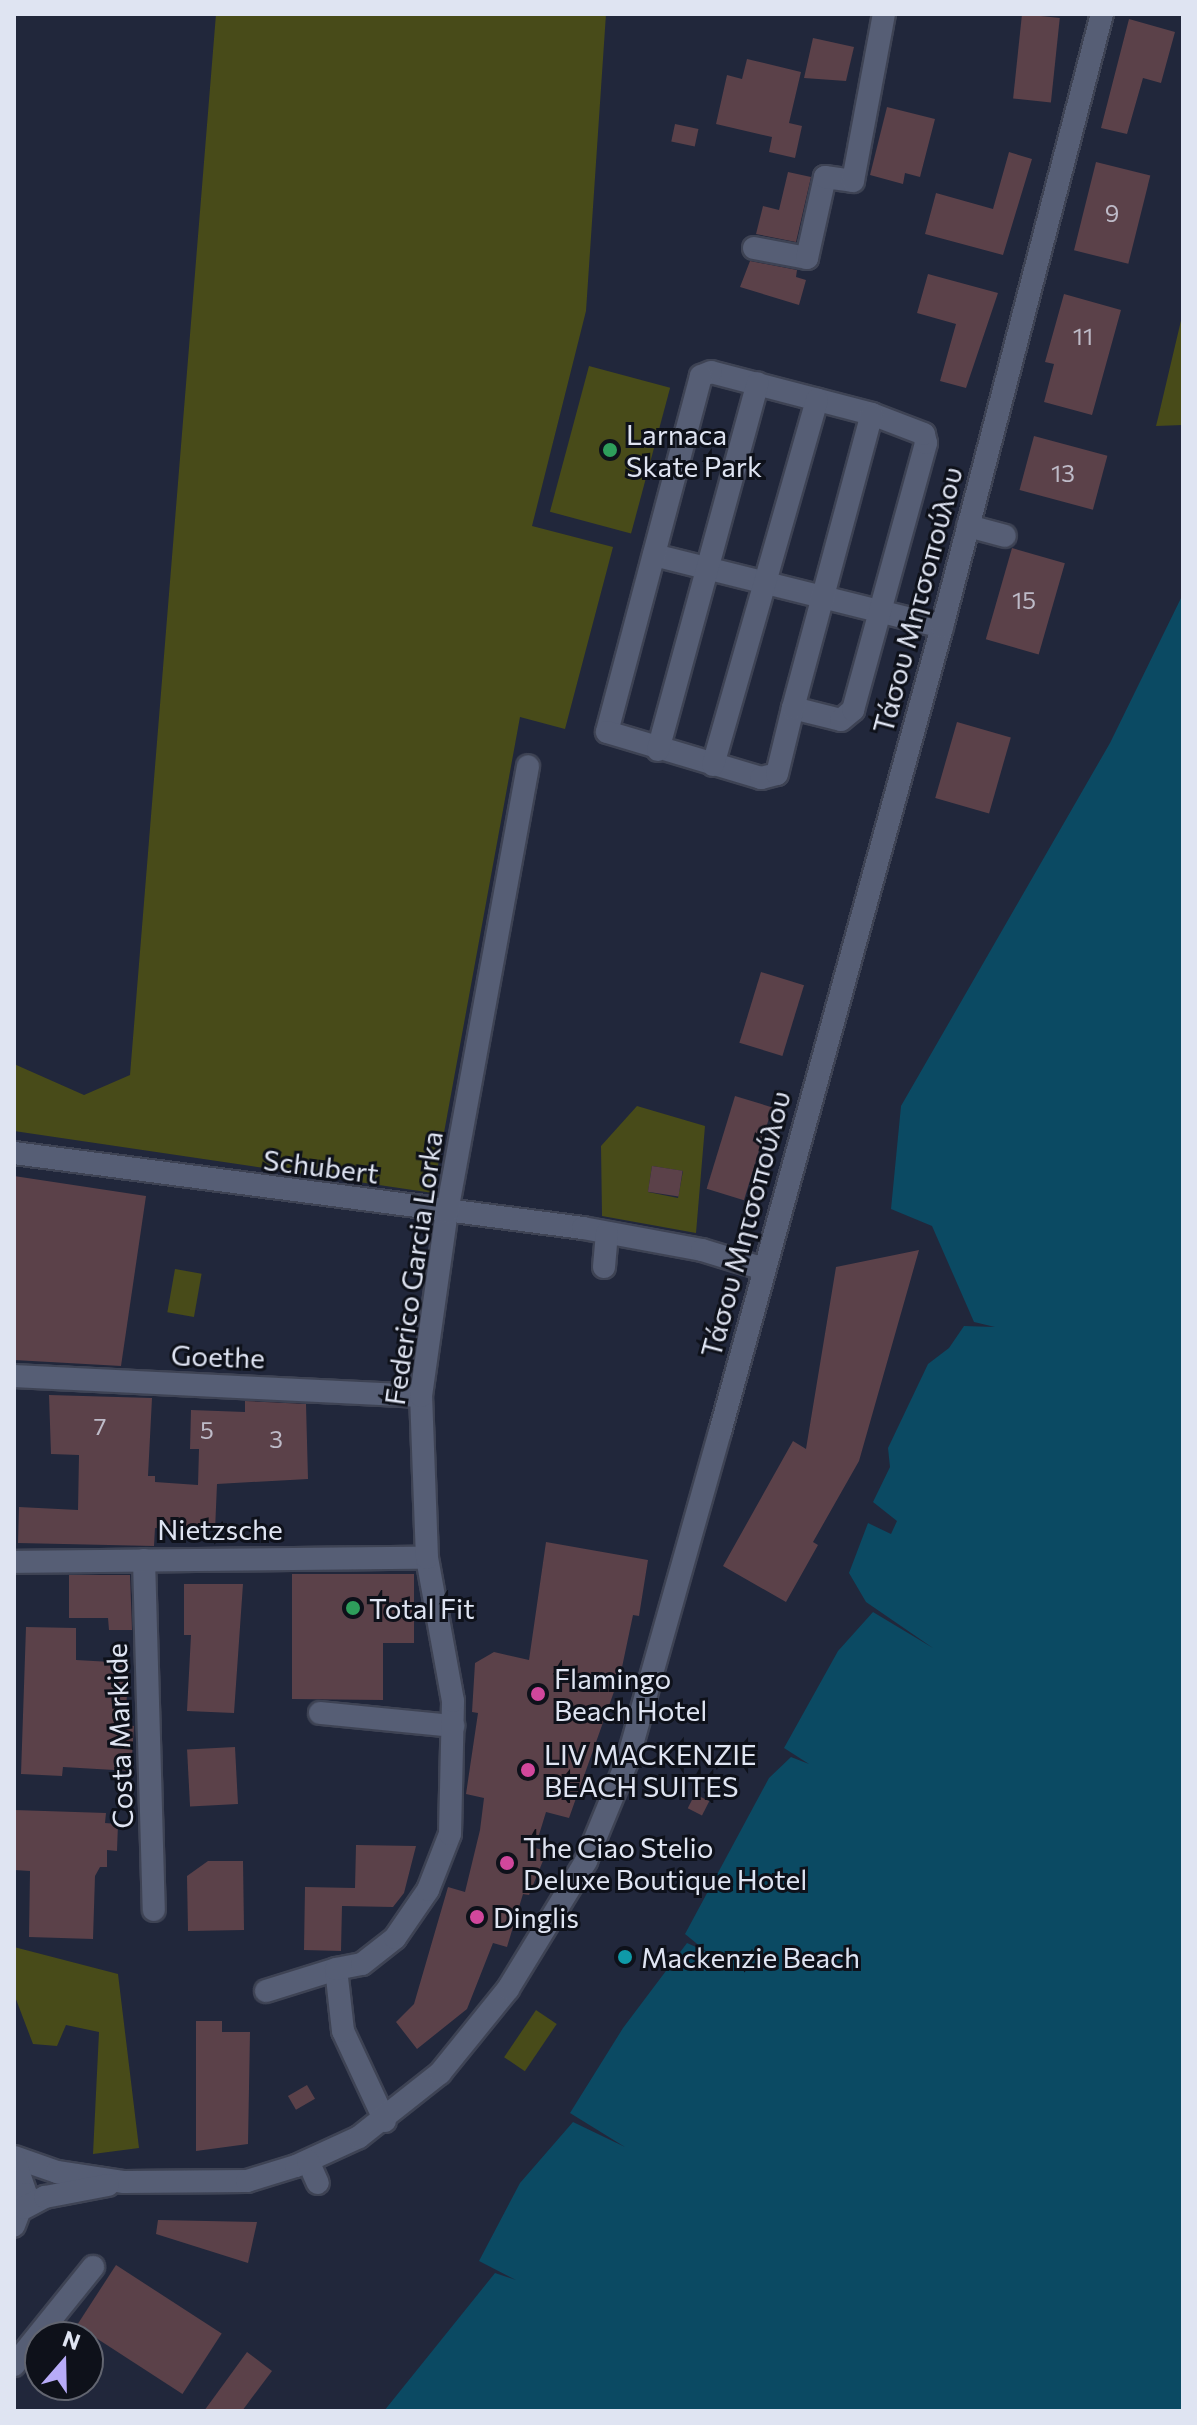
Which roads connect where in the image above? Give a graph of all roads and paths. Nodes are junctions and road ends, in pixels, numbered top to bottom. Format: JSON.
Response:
{"nodes":[{"id":1,"x":884,"y":14,"type":"edge"},
{"id":2,"x":1102,"y":14,"type":"edge"},
{"id":3,"x":754,"y":248,"type":"dead end"},
{"id":4,"x":758,"y":383,"type":"junction"},
{"id":5,"x":817,"y":399,"type":"junction"},
{"id":6,"x":872,"y":414,"type":"junction"},
{"id":7,"x":968,"y":526,"type":"junction"},
{"id":8,"x":1005,"y":536,"type":"dead end"},
{"id":9,"x":654,"y":555,"type":"junction"},
{"id":10,"x":708,"y":568,"type":"junction"},
{"id":11,"x":765,"y":582,"type":"junction"},
{"id":12,"x":823,"y":597,"type":"junction"},
{"id":13,"x":880,"y":611,"type":"junction"},
{"id":14,"x":942,"y":627,"type":"junction"},
{"id":15,"x":793,"y":708,"type":"junction"},
{"id":16,"x":658,"y":750,"type":"junction"},
{"id":17,"x":713,"y":765,"type":"junction"},
{"id":18,"x":528,"y":766,"type":"dead end"},
{"id":19,"x":14,"y":1153,"type":"edge"},
{"id":20,"x":447,"y":1212,"type":"junction"},
{"id":21,"x":607,"y":1233,"type":"junction"},
{"id":22,"x":604,"y":1267,"type":"dead end"},
{"id":23,"x":761,"y":1268,"type":"junction"},
{"id":24,"x":14,"y":1376,"type":"edge"},
{"id":25,"x":421,"y":1396,"type":"junction"},
{"id":26,"x":427,"y":1558,"type":"junction"},
{"id":27,"x":144,"y":1560,"type":"junction"},
{"id":28,"x":14,"y":1562,"type":"edge"},
{"id":29,"x":320,"y":1713,"type":"dead end"},
{"id":30,"x":453,"y":1726,"type":"junction"},
{"id":31,"x":154,"y":1910,"type":"dead end"},
{"id":32,"x":336,"y":1969,"type":"junction"},
{"id":33,"x":266,"y":1991,"type":"dead end"},
{"id":34,"x":385,"y":2121,"type":"junction"},
{"id":35,"x":14,"y":2158,"type":"edge"},
{"id":36,"x":308,"y":2161,"type":"junction"},
{"id":37,"x":124,"y":2182,"type":"junction"},
{"id":38,"x":318,"y":2183,"type":"dead end"},
{"id":39,"x":19,"y":2217,"type":"edge"},
{"id":40,"x":93,"y":2267,"type":"dead end"},
{"id":41,"x":14,"y":2365,"type":"edge"}],
"edges":[{"from":1,"to":3,"type":"street"},
{"from":2,"to":7,"type":"street","name":"Τάσου Μητσοπούλου"},
{"from":4,"to":5,"type":"street"},
{"from":4,"to":9,"type":"street"},
{"from":4,"to":10,"type":"street"},
{"from":5,"to":6,"type":"street"},
{"from":5,"to":11,"type":"street"},
{"from":6,"to":12,"type":"street"},
{"from":6,"to":13,"type":"street"},
{"from":7,"to":8,"type":"street"},
{"from":7,"to":14,"type":"street","name":"Τάσου Μητσοπούλου"},
{"from":9,"to":10,"type":"street"},
{"from":9,"to":16,"type":"street"},
{"from":10,"to":11,"type":"street"},
{"from":10,"to":16,"type":"street"},
{"from":11,"to":12,"type":"street"},
{"from":11,"to":17,"type":"street"},
{"from":12,"to":13,"type":"street"},
{"from":12,"to":15,"type":"street"},
{"from":13,"to":14,"type":"street"},
{"from":13,"to":15,"type":"street"},
{"from":14,"to":23,"type":"street","name":"Τάσου Μητσοπούλου"},
{"from":15,"to":17,"type":"street"},
{"from":16,"to":17,"type":"street"},
{"from":18,"to":20,"type":"street","name":"Federico Garcia Lorka"},
{"from":19,"to":20,"type":"street","name":"Schubert"},
{"from":20,"to":21,"type":"street","name":"Schubert"},
{"from":20,"to":25,"type":"street","name":"Federico Garcia Lorka"},
{"from":21,"to":22,"type":"street"},
{"from":21,"to":23,"type":"street","name":"Schubert"},
{"from":23,"to":34,"type":"street","name":"Τάσου Μητσοπούλου"},
{"from":24,"to":25,"type":"street","name":"Goethe"},
{"from":25,"to":26,"type":"street","name":"Federico Garcia Lorka"},
{"from":26,"to":27,"type":"street","name":"Nietzsche"},
{"from":26,"to":30,"type":"street","name":"Federico Garcia Lorka"},
{"from":27,"to":28,"type":"street","name":"Nietzsche"},
{"from":27,"to":31,"type":"street","name":"Costa Markide"},
{"from":29,"to":30,"type":"street"},
{"from":30,"to":32,"type":"street","name":"Federico Garcia Lorka"},
{"from":32,"to":33,"type":"street","name":"Federico Garcia Lorka"},
{"from":32,"to":34,"type":"street"},
{"from":34,"to":36,"type":"street","name":"Τάσου Μητσοπούλου"},
{"from":35,"to":37,"type":"street","name":"Τάσου Μητσοπούλου"},
{"from":35,"to":39,"type":"street","name":"Τάσου Μητσοπούλου"},
{"from":36,"to":37,"type":"street","name":"Τάσου Μητσοπούλου"},
{"from":36,"to":38,"type":"street"},
{"from":37,"to":39,"type":"street","name":"Τάσου Μητσοπούλου"},
{"from":40,"to":41,"type":"street"}]}
